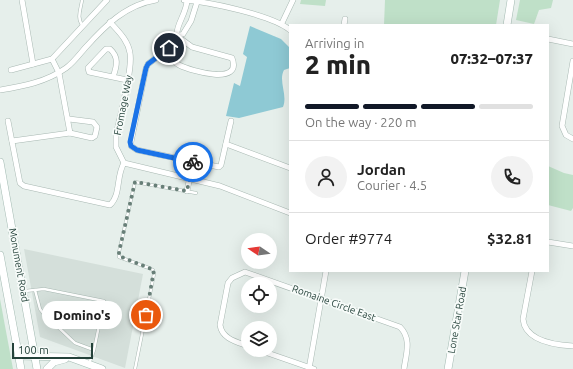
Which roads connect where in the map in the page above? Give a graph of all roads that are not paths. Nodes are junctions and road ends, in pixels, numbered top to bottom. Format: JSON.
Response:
{"nodes":[{"id":1,"x":22,"y":0,"type":"edge"},
{"id":2,"x":82,"y":0,"type":"edge"},
{"id":3,"x":107,"y":0,"type":"edge"},
{"id":4,"x":156,"y":0,"type":"edge"},
{"id":5,"x":186,"y":0,"type":"edge"},
{"id":6,"x":293,"y":0,"type":"edge"},
{"id":7,"x":511,"y":0,"type":"edge"},
{"id":8,"x":141,"y":2,"type":"edge"},
{"id":9,"x":197,"y":2,"type":"junction"},
{"id":10,"x":182,"y":20,"type":"junction"},
{"id":11,"x":110,"y":22,"type":"junction"},
{"id":12,"x":189,"y":24,"type":"junction"},
{"id":13,"x":282,"y":24,"type":"junction"},
{"id":14,"x":507,"y":24,"type":"edge"},
{"id":15,"x":83,"y":26,"type":"junction"},
{"id":16,"x":289,"y":29,"type":"edge"},
{"id":17,"x":177,"y":36,"type":"junction"},
{"id":18,"x":549,"y":39,"type":"edge"},
{"id":19,"x":573,"y":44,"type":"edge"},
{"id":20,"x":165,"y":52,"type":"junction"},
{"id":21,"x":52,"y":59,"type":"junction"},
{"id":22,"x":573,"y":61,"type":"edge"},
{"id":23,"x":33,"y":64,"type":"junction"},
{"id":24,"x":11,"y":70,"type":"dead end"},
{"id":25,"x":59,"y":72,"type":"junction"},
{"id":26,"x":113,"y":76,"type":"junction"},
{"id":27,"x":127,"y":80,"type":"junction"},
{"id":28,"x":0,"y":90,"type":"edge"},
{"id":29,"x":69,"y":119,"type":"junction"},
{"id":30,"x":8,"y":121,"type":"dead end"},
{"id":31,"x":231,"y":121,"type":"dead end"},
{"id":32,"x":70,"y":133,"type":"junction"},
{"id":33,"x":573,"y":139,"type":"edge"},
{"id":34,"x":12,"y":141,"type":"junction"},
{"id":35,"x":226,"y":144,"type":"junction"},
{"id":36,"x":0,"y":162,"type":"edge"},
{"id":37,"x":193,"y":162,"type":"junction"},
{"id":38,"x":124,"y":163,"type":"junction"},
{"id":39,"x":289,"y":168,"type":"edge"},
{"id":40,"x":190,"y":178,"type":"junction"},
{"id":41,"x":187,"y":191,"type":"junction"},
{"id":42,"x":196,"y":193,"type":"dead end"},
{"id":43,"x":4,"y":201,"type":"edge"},
{"id":44,"x":289,"y":213,"type":"edge"},
{"id":45,"x":549,"y":242,"type":"edge"},
{"id":46,"x":573,"y":246,"type":"edge"},
{"id":47,"x":0,"y":255,"type":"edge"},
{"id":48,"x":326,"y":272,"type":"edge"},
{"id":49,"x":465,"y":272,"type":"edge"},
{"id":50,"x":532,"y":272,"type":"edge"},
{"id":51,"x":35,"y":290,"type":"junction"},
{"id":52,"x":24,"y":292,"type":"junction"},
{"id":53,"x":321,"y":299,"type":"junction"},
{"id":54,"x":241,"y":344,"type":"edge"},
{"id":55,"x":573,"y":346,"type":"edge"},
{"id":56,"x":94,"y":350,"type":"junction"},
{"id":57,"x":19,"y":356,"type":"junction"},
{"id":58,"x":35,"y":356,"type":"junction"},
{"id":59,"x":277,"y":356,"type":"edge"},
{"id":60,"x":69,"y":357,"type":"junction"},
{"id":61,"x":89,"y":364,"type":"junction"},
{"id":62,"x":310,"y":368,"type":"edge"},
{"id":63,"x":21,"y":369,"type":"edge"},
{"id":64,"x":37,"y":369,"type":"edge"},
{"id":65,"x":47,"y":369,"type":"edge"},
{"id":66,"x":102,"y":369,"type":"edge"},
{"id":67,"x":135,"y":369,"type":"edge"},
{"id":68,"x":404,"y":369,"type":"edge"},
{"id":69,"x":448,"y":369,"type":"edge"}],
"edges":[{"from":1,"to":23,"type":"street"},
{"from":2,"to":15,"type":"lane"},
{"from":3,"to":15,"type":"street"},
{"from":4,"to":8,"type":"street"},
{"from":5,"to":9,"type":"street"},
{"from":5,"to":10,"type":"street"},
{"from":6,"to":13,"type":"street"},
{"from":7,"to":14,"type":"main road"},
{"from":8,"to":11,"type":"street"},
{"from":9,"to":12,"type":"street"},
{"from":9,"to":13,"type":"street"},
{"from":10,"to":12,"type":"street"},
{"from":10,"to":17,"type":"street"},
{"from":11,"to":25,"type":"street"},
{"from":11,"to":27,"type":"street","name":"Fromage Way"},
{"from":12,"to":17,"type":"street"},
{"from":13,"to":16,"type":"street"},
{"from":15,"to":21,"type":"street"},
{"from":17,"to":20,"type":"street"},
{"from":17,"to":20,"type":"street"},
{"from":18,"to":19,"type":"street"},
{"from":20,"to":37,"type":"street"},
{"from":21,"to":23,"type":"street"},
{"from":21,"to":25,"type":"street"},
{"from":22,"to":33,"type":"street"},
{"from":23,"to":24,"type":"street"},
{"from":25,"to":28,"type":"street"},
{"from":25,"to":29,"type":"street"},
{"from":26,"to":26,"type":"street"},
{"from":26,"to":27,"type":"street"},
{"from":27,"to":38,"type":"street","name":"Fromage Way"},
{"from":29,"to":32,"type":"street"},
{"from":29,"to":32,"type":"street"},
{"from":30,"to":34,"type":"street"},
{"from":31,"to":35,"type":"street"},
{"from":32,"to":34,"type":"street"},
{"from":34,"to":38,"type":"street"},
{"from":35,"to":37,"type":"street"},
{"from":35,"to":39,"type":"street"},
{"from":36,"to":43,"type":"main road","name":"Monument Road"},
{"from":37,"to":40,"type":"street"},
{"from":38,"to":40,"type":"street"},
{"from":40,"to":41,"type":"street"},
{"from":40,"to":44,"type":"street"},
{"from":41,"to":42,"type":"lane"},
{"from":41,"to":67,"type":"lane"},
{"from":43,"to":52,"type":"main road","name":"Monument Road"},
{"from":45,"to":46,"type":"street"},
{"from":47,"to":57,"type":"main road","name":"Monument Road"},
{"from":48,"to":53,"type":"street"},
{"from":49,"to":69,"type":"main road","name":"Lone Star Road"},
{"from":50,"to":55,"type":"street"},
{"from":51,"to":52,"type":"lane"},
{"from":51,"to":56,"type":"lane"},
{"from":51,"to":56,"type":"lane"},
{"from":52,"to":58,"type":"main road","name":"Monument Road"},
{"from":53,"to":54,"type":"street","name":"Romaine Circle East"},
{"from":53,"to":62,"type":"street"},
{"from":53,"to":68,"type":"street","name":"Romaine Circle East"},
{"from":56,"to":61,"type":"lane"},
{"from":57,"to":58,"type":"main road"},
{"from":57,"to":63,"type":"main road","name":"Monument Road"},
{"from":58,"to":60,"type":"main road"},
{"from":58,"to":64,"type":"main road","name":"Monument Road"},
{"from":59,"to":62,"type":"street"},
{"from":60,"to":61,"type":"main road"},
{"from":60,"to":65,"type":"main road"},
{"from":61,"to":66,"type":"main road"}]}
